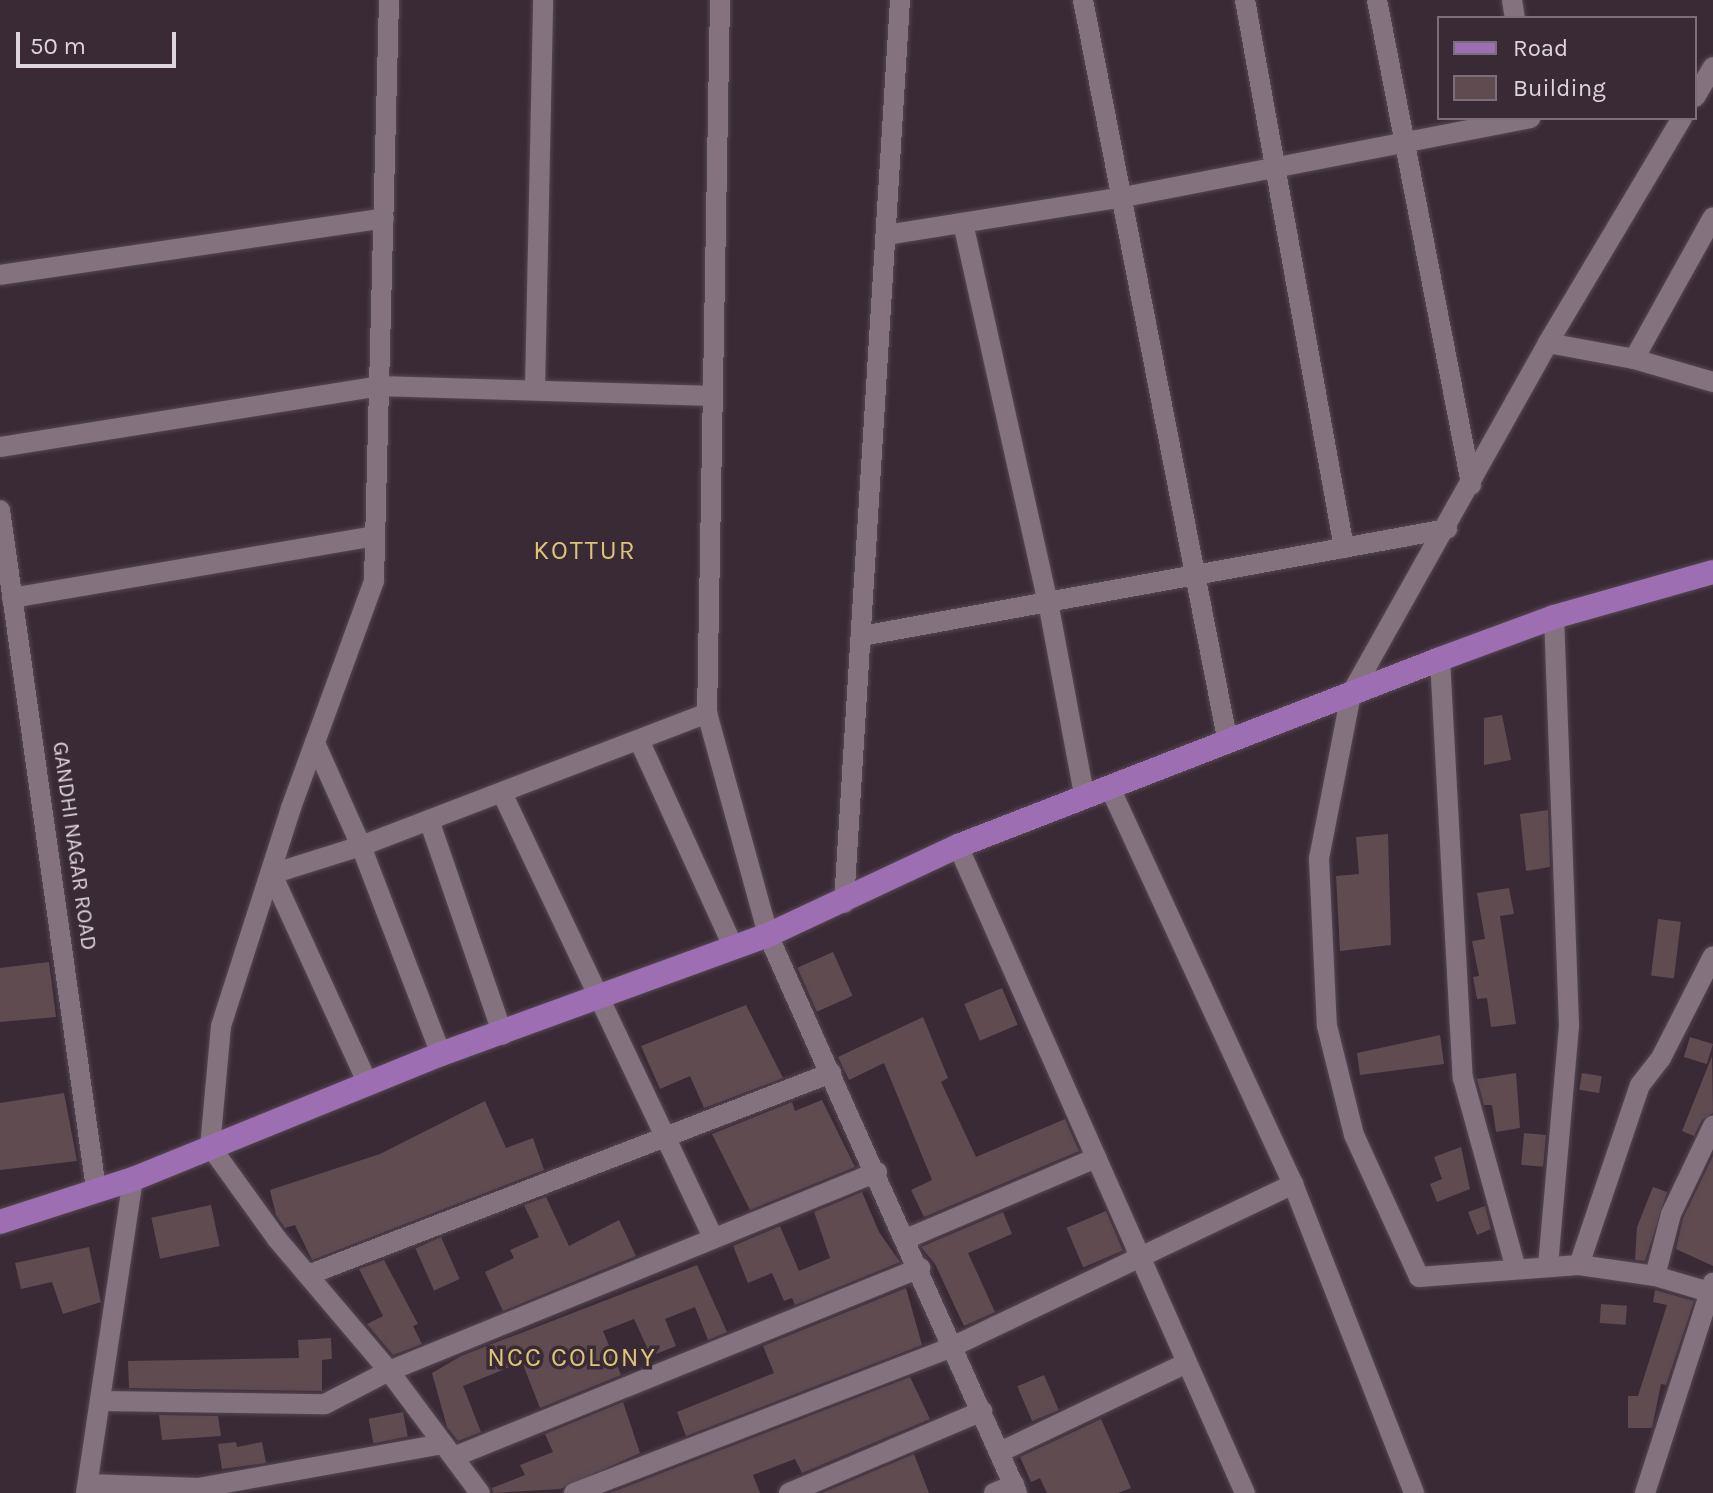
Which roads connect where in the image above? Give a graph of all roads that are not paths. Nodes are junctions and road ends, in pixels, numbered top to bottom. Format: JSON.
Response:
{"nodes":[{"id":1,"x":389,"y":0,"type":"edge"},
{"id":2,"x":543,"y":0,"type":"edge"},
{"id":3,"x":720,"y":0,"type":"edge"},
{"id":4,"x":900,"y":0,"type":"edge"},
{"id":5,"x":1083,"y":0,"type":"edge"},
{"id":6,"x":1245,"y":0,"type":"edge"},
{"id":7,"x":1377,"y":0,"type":"edge"},
{"id":8,"x":1713,"y":67,"type":"edge"},
{"id":9,"x":1697,"y":94,"type":"edge"},
{"id":10,"x":1519,"y":120,"type":"edge"},
{"id":11,"x":1681,"y":120,"type":"edge"},
{"id":12,"x":1402,"y":142,"type":"junction"},
{"id":13,"x":1279,"y":165,"type":"junction"},
{"id":14,"x":1124,"y":197,"type":"junction"},
{"id":15,"x":1713,"y":217,"type":"edge"},
{"id":16,"x":384,"y":218,"type":"junction"},
{"id":17,"x":963,"y":223,"type":"junction"},
{"id":18,"x":886,"y":235,"type":"junction"},
{"id":19,"x":0,"y":275,"type":"edge"},
{"id":20,"x":1548,"y":343,"type":"junction"},
{"id":21,"x":1634,"y":359,"type":"junction"},
{"id":22,"x":1713,"y":382,"type":"edge"},
{"id":23,"x":379,"y":386,"type":"junction"},
{"id":24,"x":535,"y":390,"type":"junction"},
{"id":25,"x":713,"y":396,"type":"junction"},
{"id":26,"x":0,"y":447,"type":"edge"},
{"id":27,"x":1471,"y":485,"type":"junction"},
{"id":28,"x":0,"y":510,"type":"edge"},
{"id":29,"x":1447,"y":529,"type":"junction"},
{"id":30,"x":375,"y":536,"type":"junction"},
{"id":31,"x":1344,"y":548,"type":"junction"},
{"id":32,"x":1713,"y":572,"type":"edge"},
{"id":33,"x":1196,"y":575,"type":"junction"},
{"id":34,"x":12,"y":598,"type":"junction"},
{"id":35,"x":1048,"y":602,"type":"junction"},
{"id":36,"x":1554,"y":617,"type":"junction"},
{"id":37,"x":862,"y":636,"type":"junction"},
{"id":38,"x":1440,"y":659,"type":"junction"},
{"id":39,"x":1351,"y":694,"type":"junction"},
{"id":40,"x":707,"y":713,"type":"junction"},
{"id":41,"x":639,"y":740,"type":"junction"},
{"id":42,"x":315,"y":743,"type":"junction"},
{"id":43,"x":1228,"y":743,"type":"junction"},
{"id":44,"x":1111,"y":790,"type":"junction"},
{"id":45,"x":502,"y":793,"type":"junction"},
{"id":46,"x":1085,"y":799,"type":"junction"},
{"id":47,"x":429,"y":820,"type":"junction"},
{"id":48,"x":361,"y":846,"type":"junction"},
{"id":49,"x":958,"y":846,"type":"junction"},
{"id":50,"x":272,"y":874,"type":"junction"},
{"id":51,"x":844,"y":903,"type":"junction"},
{"id":52,"x":768,"y":935,"type":"junction"},
{"id":53,"x":733,"y":946,"type":"junction"},
{"id":54,"x":1713,"y":956,"type":"edge"},
{"id":55,"x":596,"y":1001,"type":"junction"},
{"id":56,"x":503,"y":1035,"type":"junction"},
{"id":57,"x":441,"y":1054,"type":"junction"},
{"id":58,"x":831,"y":1073,"type":"junction"},
{"id":59,"x":368,"y":1084,"type":"junction"},
{"id":60,"x":1713,"y":1126,"type":"edge"},
{"id":61,"x":664,"y":1137,"type":"junction"},
{"id":62,"x":210,"y":1146,"type":"junction"},
{"id":63,"x":1096,"y":1158,"type":"junction"},
{"id":64,"x":877,"y":1172,"type":"junction"},
{"id":65,"x":133,"y":1179,"type":"junction"},
{"id":66,"x":1293,"y":1184,"type":"junction"},
{"id":67,"x":96,"y":1189,"type":"junction"},
{"id":68,"x":0,"y":1222,"type":"edge"},
{"id":69,"x":713,"y":1237,"type":"junction"},
{"id":70,"x":906,"y":1239,"type":"junction"},
{"id":71,"x":1140,"y":1257,"type":"junction"},
{"id":72,"x":1579,"y":1265,"type":"junction"},
{"id":73,"x":1515,"y":1266,"type":"junction"},
{"id":74,"x":1548,"y":1266,"type":"junction"},
{"id":75,"x":920,"y":1268,"type":"junction"},
{"id":76,"x":308,"y":1275,"type":"junction"},
{"id":77,"x":1655,"y":1276,"type":"junction"},
{"id":78,"x":1711,"y":1288,"type":"edge"},
{"id":79,"x":954,"y":1346,"type":"junction"},
{"id":80,"x":1187,"y":1363,"type":"junction"},
{"id":81,"x":389,"y":1371,"type":"junction"},
{"id":82,"x":101,"y":1401,"type":"junction"},
{"id":83,"x":982,"y":1411,"type":"junction"},
{"id":84,"x":449,"y":1450,"type":"junction"},
{"id":85,"x":1000,"y":1452,"type":"junction"},
{"id":86,"x":87,"y":1488,"type":"edge"},
{"id":87,"x":1016,"y":1489,"type":"edge"},
{"id":88,"x":480,"y":1493,"type":"edge"},
{"id":89,"x":574,"y":1493,"type":"edge"},
{"id":90,"x":789,"y":1493,"type":"edge"},
{"id":91,"x":994,"y":1493,"type":"edge"},
{"id":92,"x":1245,"y":1493,"type":"edge"},
{"id":93,"x":1414,"y":1493,"type":"edge"},
{"id":94,"x":1645,"y":1493,"type":"edge"}],
"edges":[{"from":1,"to":16,"type":"street"},
{"from":2,"to":24,"type":"street"},
{"from":3,"to":25,"type":"street"},
{"from":4,"to":18,"type":"street"},
{"from":5,"to":14,"type":"street"},
{"from":6,"to":13,"type":"street"},
{"from":7,"to":12,"type":"street"},
{"from":8,"to":9,"type":"street"},
{"from":10,"to":12,"type":"street"},
{"from":11,"to":20,"type":"street"},
{"from":12,"to":13,"type":"street"},
{"from":12,"to":27,"type":"street"},
{"from":13,"to":14,"type":"street"},
{"from":13,"to":31,"type":"street"},
{"from":14,"to":17,"type":"street"},
{"from":14,"to":33,"type":"street"},
{"from":15,"to":21,"type":"street"},
{"from":16,"to":19,"type":"street"},
{"from":16,"to":23,"type":"street"},
{"from":17,"to":18,"type":"street"},
{"from":17,"to":35,"type":"street"},
{"from":18,"to":37,"type":"street"},
{"from":20,"to":21,"type":"street"},
{"from":20,"to":27,"type":"street"},
{"from":21,"to":22,"type":"street"},
{"from":23,"to":24,"type":"street"},
{"from":23,"to":26,"type":"street"},
{"from":23,"to":30,"type":"street"},
{"from":24,"to":25,"type":"street"},
{"from":25,"to":40,"type":"street"},
{"from":27,"to":29,"type":"street"},
{"from":28,"to":34,"type":"street","name":"GANDHI NAGAR ROAD"},
{"from":29,"to":31,"type":"street"},
{"from":29,"to":39,"type":"street"},
{"from":30,"to":34,"type":"street"},
{"from":30,"to":42,"type":"street"},
{"from":31,"to":33,"type":"street"},
{"from":32,"to":36,"type":"main road"},
{"from":33,"to":35,"type":"street"},
{"from":33,"to":43,"type":"street"},
{"from":34,"to":67,"type":"street","name":"GANDHI NAGAR ROAD"},
{"from":35,"to":37,"type":"street"},
{"from":35,"to":46,"type":"street"},
{"from":36,"to":38,"type":"main road"},
{"from":36,"to":74,"type":"street"},
{"from":37,"to":51,"type":"street"},
{"from":38,"to":39,"type":"main road"},
{"from":38,"to":73,"type":"street"},
{"from":39,"to":43,"type":"main road"},
{"from":39,"to":73,"type":"street"},
{"from":40,"to":41,"type":"street"},
{"from":40,"to":52,"type":"street"},
{"from":41,"to":45,"type":"street"},
{"from":41,"to":53,"type":"street"},
{"from":42,"to":48,"type":"street"},
{"from":42,"to":50,"type":"street"},
{"from":43,"to":44,"type":"main road"},
{"from":44,"to":46,"type":"main road"},
{"from":44,"to":66,"type":"street"},
{"from":45,"to":47,"type":"street"},
{"from":45,"to":55,"type":"street"},
{"from":46,"to":49,"type":"main road"},
{"from":47,"to":48,"type":"street"},
{"from":47,"to":56,"type":"street"},
{"from":48,"to":50,"type":"street"},
{"from":48,"to":57,"type":"street"},
{"from":49,"to":51,"type":"main road"},
{"from":49,"to":63,"type":"street"},
{"from":50,"to":59,"type":"street"},
{"from":50,"to":62,"type":"street"},
{"from":51,"to":52,"type":"main road"},
{"from":52,"to":53,"type":"main road"},
{"from":52,"to":58,"type":"street"},
{"from":53,"to":55,"type":"main road"},
{"from":54,"to":72,"type":"street"},
{"from":55,"to":56,"type":"main road"},
{"from":55,"to":61,"type":"street"},
{"from":56,"to":57,"type":"main road"},
{"from":57,"to":59,"type":"main road"},
{"from":58,"to":61,"type":"street"},
{"from":58,"to":64,"type":"street"},
{"from":59,"to":62,"type":"main road"},
{"from":60,"to":77,"type":"street"},
{"from":61,"to":69,"type":"street"},
{"from":61,"to":76,"type":"street"},
{"from":62,"to":65,"type":"main road"},
{"from":62,"to":76,"type":"street"},
{"from":63,"to":70,"type":"street"},
{"from":63,"to":71,"type":"street"},
{"from":64,"to":69,"type":"street"},
{"from":64,"to":70,"type":"street"},
{"from":65,"to":67,"type":"main road"},
{"from":65,"to":82,"type":"street"},
{"from":66,"to":71,"type":"street"},
{"from":66,"to":93,"type":"street"},
{"from":67,"to":68,"type":"main road"},
{"from":69,"to":81,"type":"street"},
{"from":70,"to":75,"type":"street"},
{"from":71,"to":79,"type":"street"},
{"from":71,"to":80,"type":"street"},
{"from":72,"to":74,"type":"street"},
{"from":72,"to":77,"type":"street"},
{"from":73,"to":74,"type":"street"},
{"from":75,"to":79,"type":"street"},
{"from":75,"to":84,"type":"street"},
{"from":76,"to":81,"type":"street"},
{"from":77,"to":78,"type":"street"},
{"from":78,"to":94,"type":"street"},
{"from":79,"to":83,"type":"street"},
{"from":79,"to":89,"type":"street"},
{"from":80,"to":85,"type":"street"},
{"from":80,"to":92,"type":"street"},
{"from":81,"to":82,"type":"street"},
{"from":81,"to":84,"type":"street"},
{"from":82,"to":86,"type":"street"},
{"from":83,"to":85,"type":"street"},
{"from":83,"to":90,"type":"street"},
{"from":84,"to":86,"type":"street"},
{"from":84,"to":88,"type":"street"},
{"from":85,"to":87,"type":"street"},
{"from":87,"to":91,"type":"street"}]}
